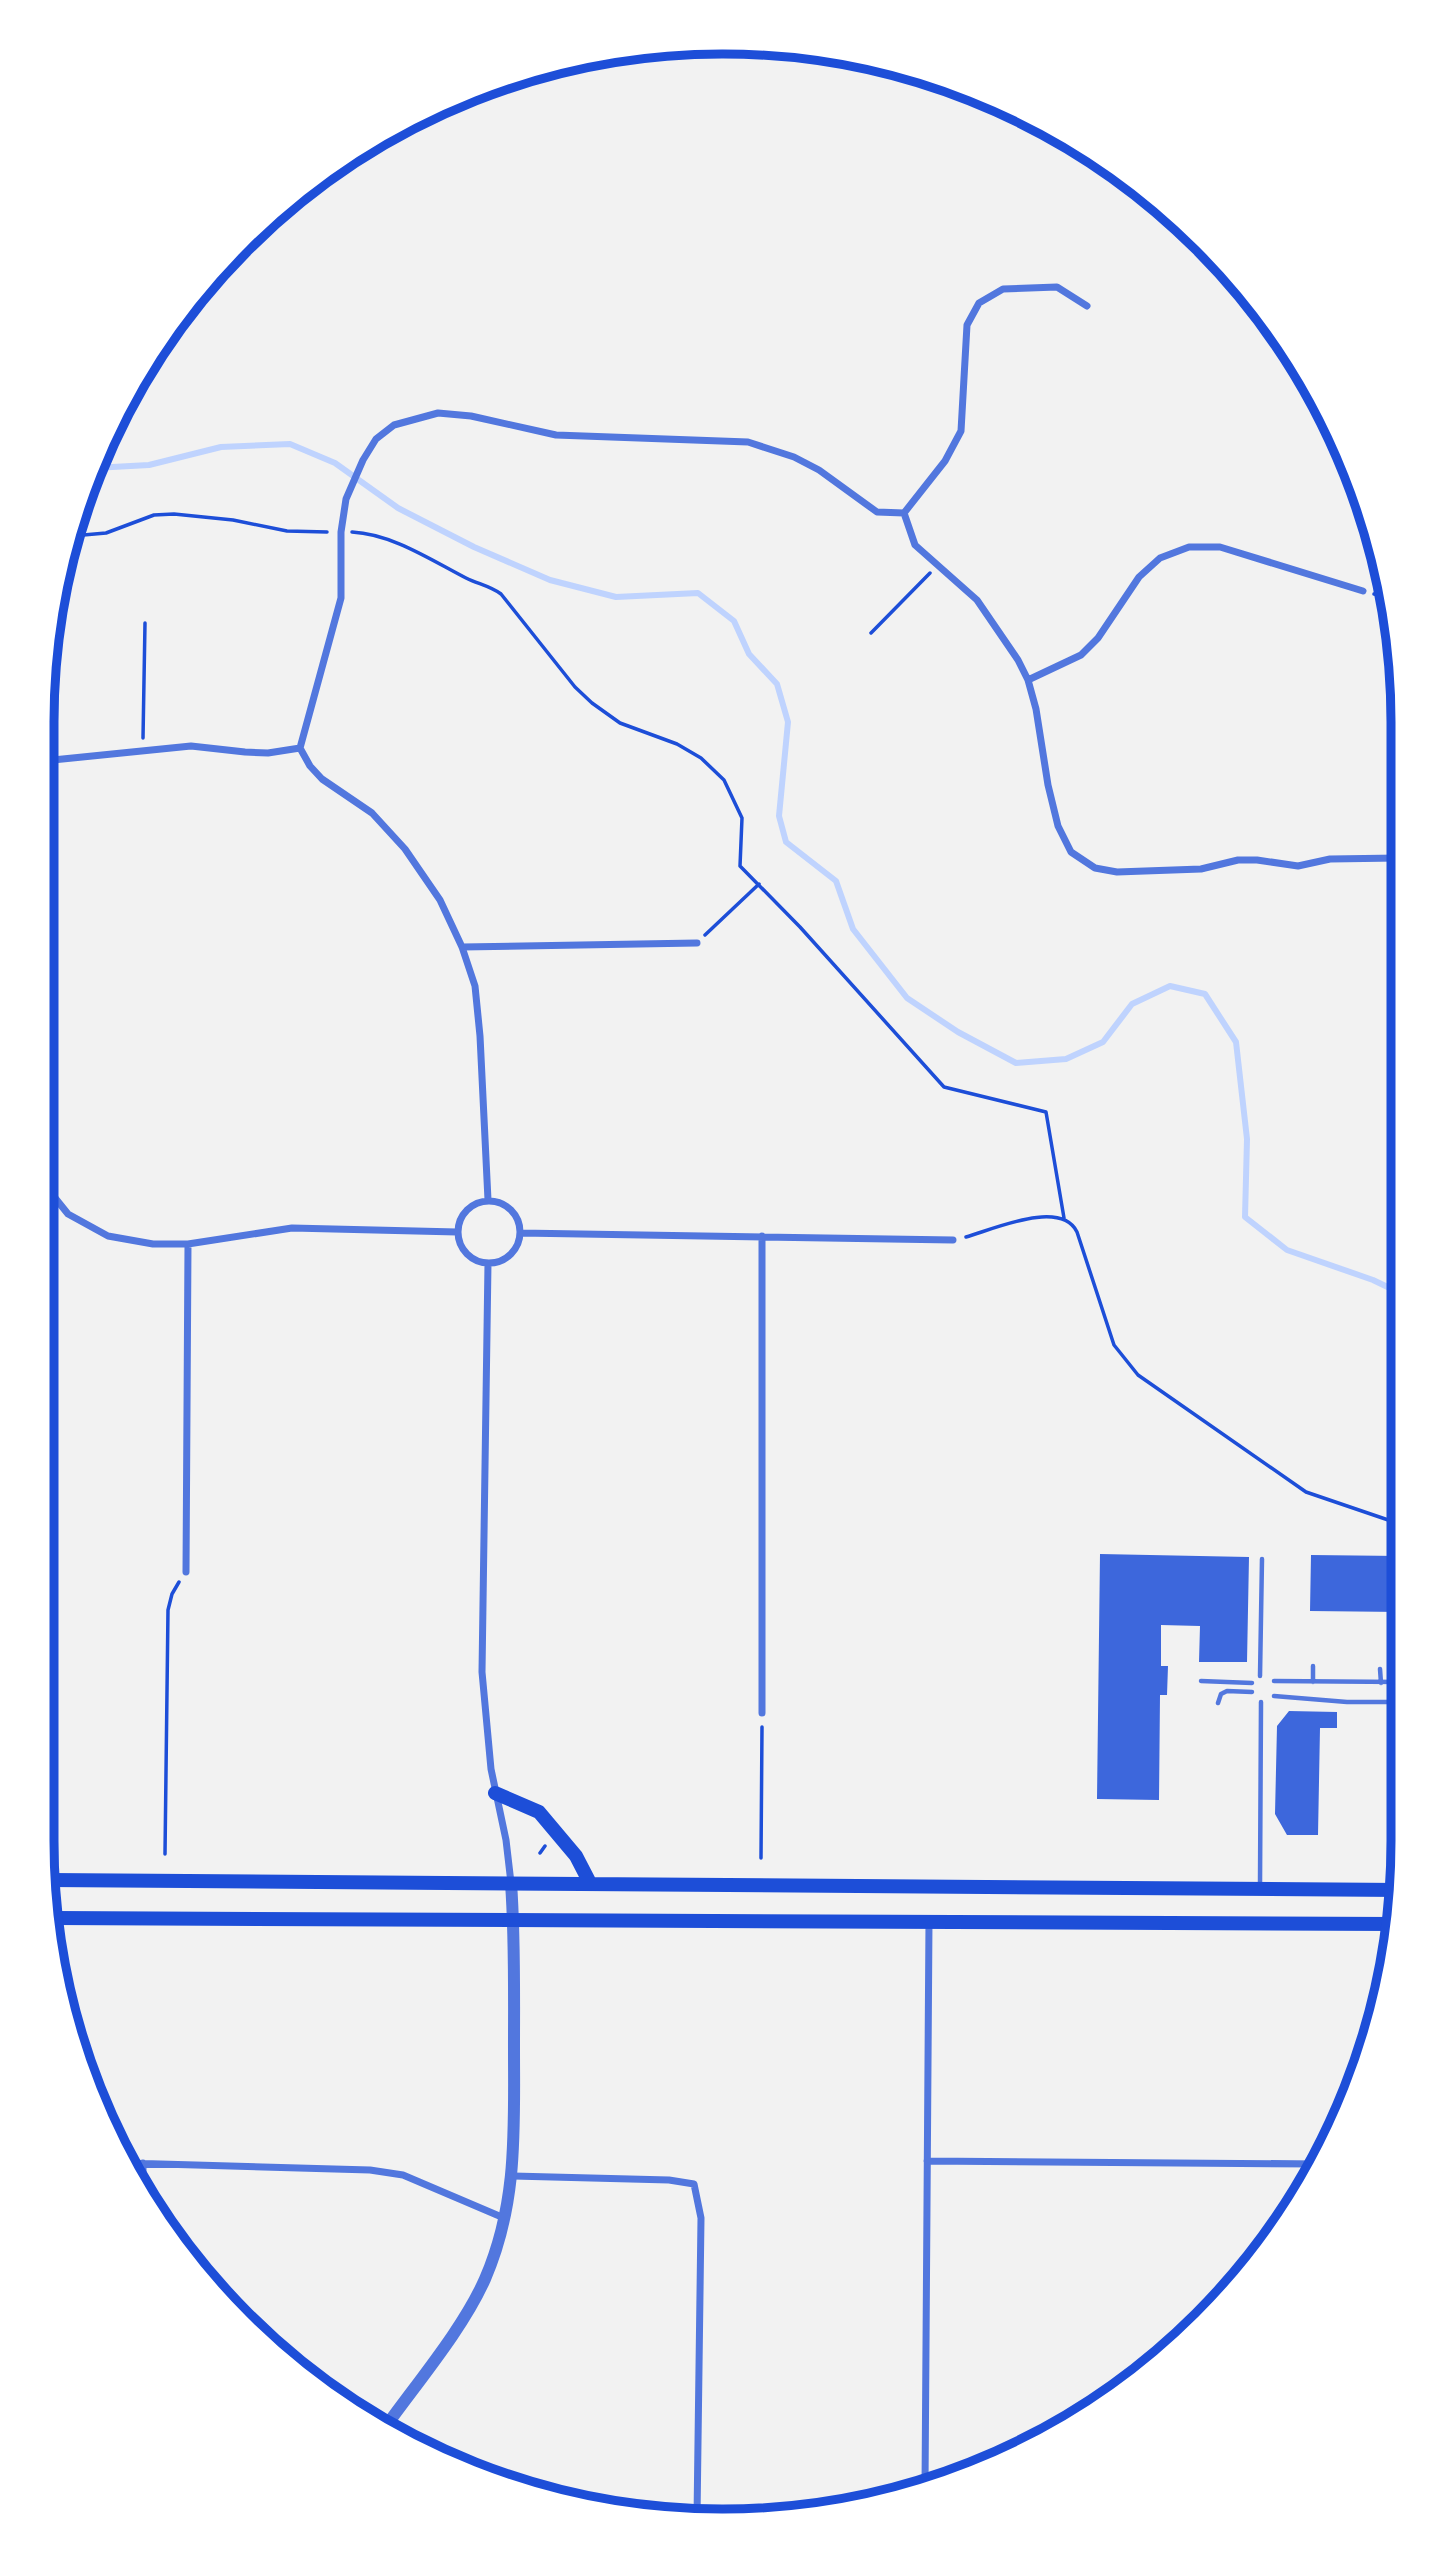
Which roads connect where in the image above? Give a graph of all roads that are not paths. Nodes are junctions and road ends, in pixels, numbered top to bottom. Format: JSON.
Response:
{"nodes":[{"id":1,"x":1087,"y":306,"type":"dead end"},
{"id":2,"x":904,"y":513,"type":"junction"},
{"id":3,"x":1363,"y":591,"type":"dead end"},
{"id":4,"x":1028,"y":680,"type":"junction"},
{"id":5,"x":300,"y":748,"type":"junction"},
{"id":6,"x":54,"y":760,"type":"edge"},
{"id":7,"x":1391,"y":858,"type":"edge"},
{"id":8,"x":697,"y":943,"type":"road end"},
{"id":9,"x":462,"y":947,"type":"junction"},
{"id":10,"x":54,"y":1197,"type":"edge"},
{"id":11,"x":488,"y":1199,"type":"junction"},
{"id":12,"x":457,"y":1232,"type":"junction"},
{"id":13,"x":520,"y":1233,"type":"junction"},
{"id":14,"x":762,"y":1236,"type":"junction"},
{"id":15,"x":953,"y":1240,"type":"road end"},
{"id":16,"x":188,"y":1244,"type":"junction"},
{"id":17,"x":488,"y":1264,"type":"junction"},
{"id":18,"x":1262,"y":1559,"type":"dead end"},
{"id":19,"x":186,"y":1572,"type":"road end"},
{"id":20,"x":1313,"y":1666,"type":"dead end"},
{"id":21,"x":1380,"y":1669,"type":"dead end"},
{"id":22,"x":1260,"y":1676,"type":"dead end"},
{"id":23,"x":1201,"y":1681,"type":"dead end"},
{"id":24,"x":1274,"y":1681,"type":"dead end"},
{"id":25,"x":1313,"y":1682,"type":"junction"},
{"id":26,"x":1391,"y":1682,"type":"edge"},
{"id":27,"x":1252,"y":1683,"type":"dead end"},
{"id":28,"x":1381,"y":1683,"type":"junction"},
{"id":29,"x":1252,"y":1692,"type":"dead end"},
{"id":30,"x":1274,"y":1696,"type":"dead end"},
{"id":31,"x":1261,"y":1702,"type":"dead end"},
{"id":32,"x":1391,"y":1702,"type":"edge"},
{"id":33,"x":1219,"y":1703,"type":"dead end"},
{"id":34,"x":762,"y":1713,"type":"road end"},
{"id":35,"x":495,"y":1793,"type":"junction"},
{"id":36,"x":56,"y":1880,"type":"edge"},
{"id":37,"x":511,"y":1883,"type":"junction"},
{"id":38,"x":590,"y":1883,"type":"junction"},
{"id":39,"x":1260,"y":1890,"type":"junction"},
{"id":40,"x":1388,"y":1890,"type":"edge"},
{"id":41,"x":59,"y":1918,"type":"edge"},
{"id":42,"x":514,"y":1920,"type":"junction"},
{"id":43,"x":929,"y":1921,"type":"junction"},
{"id":44,"x":1385,"y":1924,"type":"edge"},
{"id":45,"x":927,"y":2161,"type":"junction"},
{"id":46,"x":138,"y":2163,"type":"edge"},
{"id":47,"x":143,"y":2163,"type":"junction"},
{"id":48,"x":1307,"y":2164,"type":"edge"},
{"id":49,"x":143,"y":2173,"type":"edge"},
{"id":50,"x":513,"y":2176,"type":"junction"},
{"id":51,"x":505,"y":2218,"type":"junction"},
{"id":52,"x":390,"y":2420,"type":"edge"},
{"id":53,"x":925,"y":2477,"type":"edge"},
{"id":54,"x":697,"y":2508,"type":"edge"}],
"edges":[{"from":1,"to":2,"type":"street"},
{"from":2,"to":4,"type":"street"},
{"from":2,"to":5,"type":"street"},
{"from":3,"to":4,"type":"street"},
{"from":4,"to":7,"type":"street"},
{"from":5,"to":6,"type":"street"},
{"from":5,"to":9,"type":"street"},
{"from":8,"to":9,"type":"street"},
{"from":9,"to":11,"type":"street"},
{"from":10,"to":16,"type":"street"},
{"from":11,"to":12,"type":"street"},
{"from":11,"to":13,"type":"street"},
{"from":12,"to":16,"type":"street"},
{"from":12,"to":17,"type":"street"},
{"from":13,"to":14,"type":"street"},
{"from":13,"to":17,"type":"street"},
{"from":14,"to":15,"type":"street"},
{"from":14,"to":34,"type":"street"},
{"from":16,"to":19,"type":"street"},
{"from":17,"to":35,"type":"street"},
{"from":18,"to":22,"type":"lane"},
{"from":20,"to":25,"type":"lane"},
{"from":21,"to":28,"type":"lane"},
{"from":23,"to":27,"type":"lane"},
{"from":24,"to":25,"type":"lane"},
{"from":25,"to":28,"type":"lane"},
{"from":26,"to":28,"type":"lane"},
{"from":29,"to":33,"type":"lane"},
{"from":30,"to":32,"type":"lane"},
{"from":31,"to":39,"type":"lane"},
{"from":35,"to":37,"type":"street"},
{"from":35,"to":38,"type":"main road"},
{"from":36,"to":37,"type":"main road"},
{"from":37,"to":38,"type":"main road"},
{"from":37,"to":42,"type":"street"},
{"from":38,"to":39,"type":"main road"},
{"from":39,"to":40,"type":"main road"},
{"from":41,"to":42,"type":"main road"},
{"from":42,"to":43,"type":"main road"},
{"from":42,"to":50,"type":"street"},
{"from":43,"to":44,"type":"main road"},
{"from":43,"to":45,"type":"street"},
{"from":45,"to":48,"type":"street"},
{"from":45,"to":53,"type":"street"},
{"from":46,"to":47,"type":"street"},
{"from":47,"to":49,"type":"street"},
{"from":47,"to":51,"type":"street"},
{"from":50,"to":51,"type":"street"},
{"from":50,"to":54,"type":"street"},
{"from":51,"to":52,"type":"street"}]}
